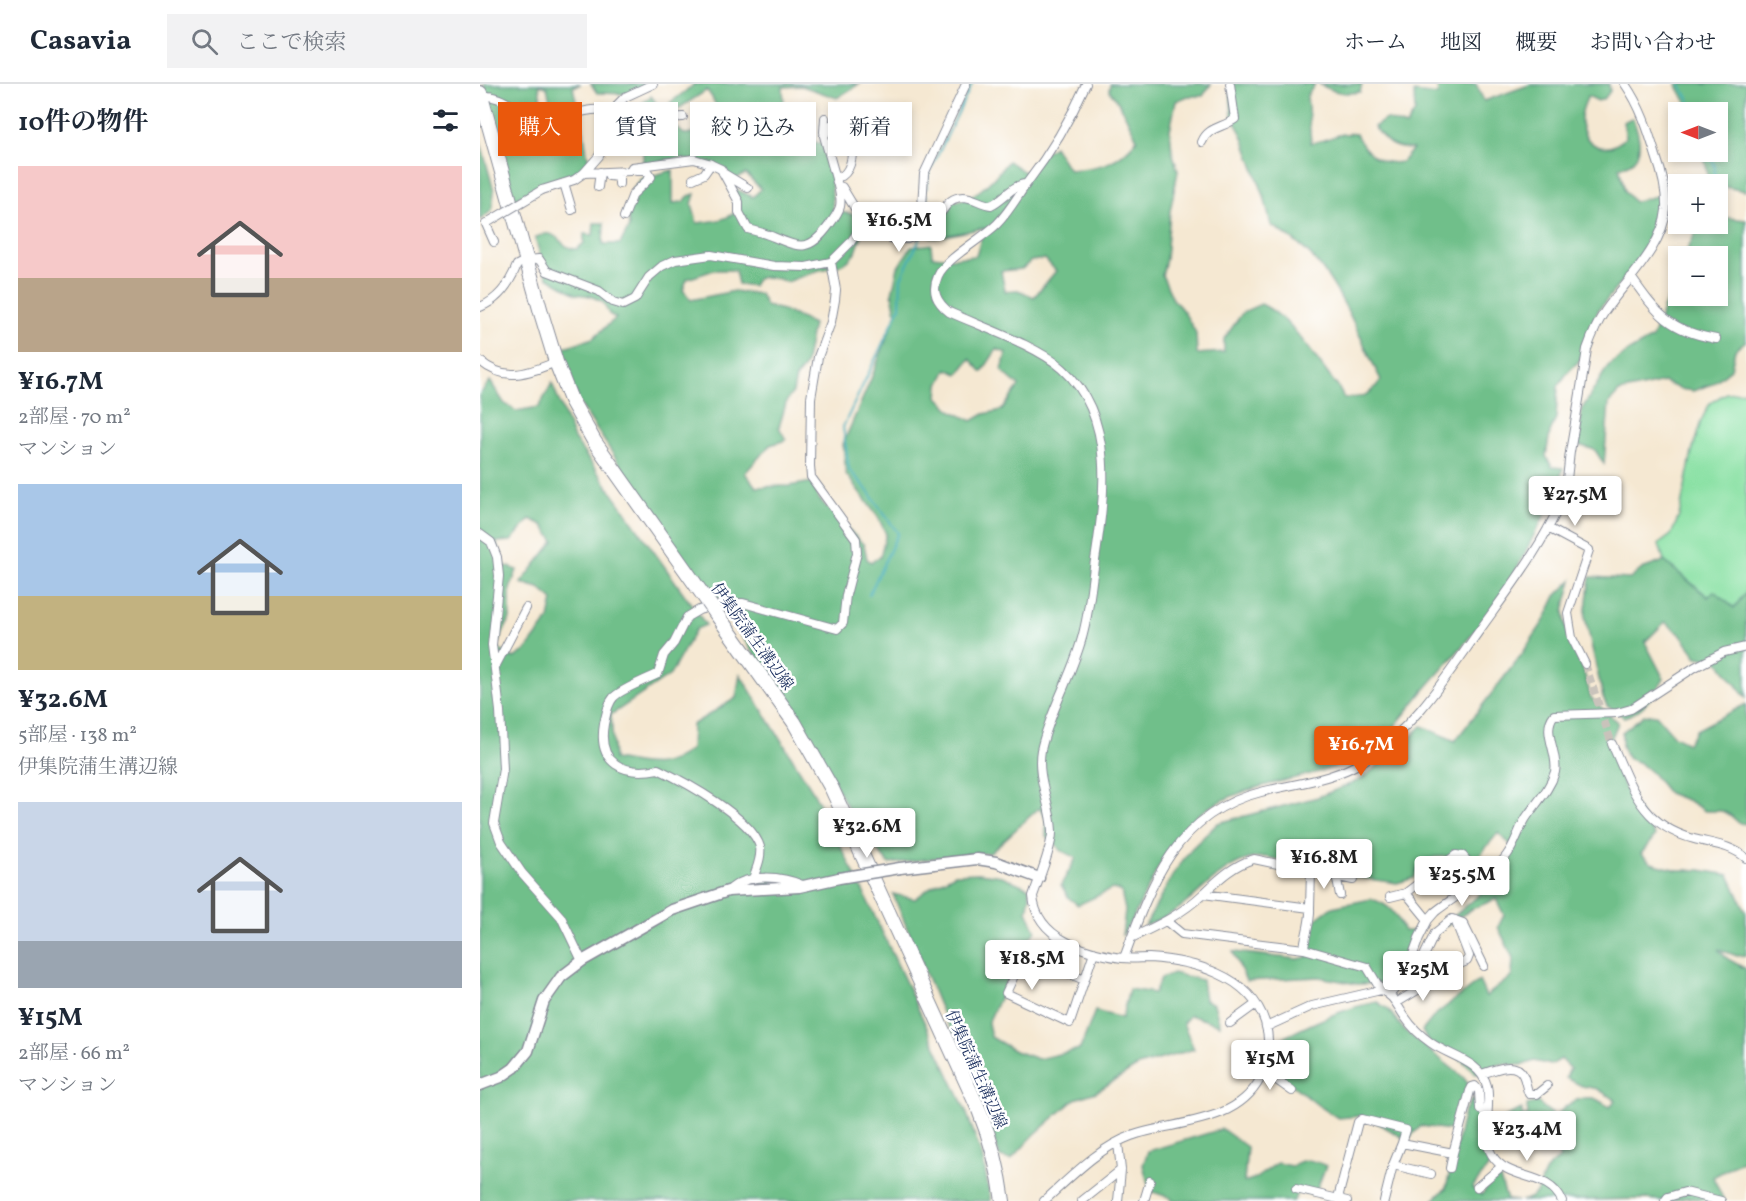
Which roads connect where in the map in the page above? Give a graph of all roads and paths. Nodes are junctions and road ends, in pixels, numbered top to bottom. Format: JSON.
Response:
{"nodes":[{"id":1,"x":653,"y":84,"type":"edge"},
{"id":2,"x":966,"y":84,"type":"edge"},
{"id":3,"x":1086,"y":84,"type":"edge"},
{"id":4,"x":1230,"y":84,"type":"edge"},
{"id":5,"x":1625,"y":84,"type":"edge"},
{"id":6,"x":480,"y":94,"type":"edge"},
{"id":7,"x":620,"y":102,"type":"edge"},
{"id":8,"x":594,"y":110,"type":"edge"},
{"id":9,"x":678,"y":117,"type":"edge"},
{"id":10,"x":682,"y":117,"type":"dead end"},
{"id":11,"x":828,"y":121,"type":"dead end"},
{"id":12,"x":1202,"y":142,"type":"dead end"},
{"id":13,"x":828,"y":148,"type":"edge"},
{"id":14,"x":599,"y":156,"type":"edge"},
{"id":15,"x":830,"y":156,"type":"edge"},
{"id":16,"x":850,"y":156,"type":"edge"},
{"id":17,"x":640,"y":161,"type":"dead end"},
{"id":18,"x":711,"y":164,"type":"junction"},
{"id":19,"x":845,"y":164,"type":"dead end"},
{"id":20,"x":631,"y":169,"type":"junction"},
{"id":21,"x":584,"y":173,"type":"junction"},
{"id":22,"x":723,"y":173,"type":"junction"},
{"id":23,"x":600,"y":174,"type":"junction"},
{"id":24,"x":842,"y":176,"type":"junction"},
{"id":25,"x":693,"y":179,"type":"dead end"},
{"id":26,"x":564,"y":183,"type":"junction"},
{"id":27,"x":619,"y":184,"type":"dead end"},
{"id":28,"x":1026,"y":184,"type":"junction"},
{"id":29,"x":840,"y":186,"type":"junction"},
{"id":30,"x":598,"y":187,"type":"dead end"},
{"id":31,"x":748,"y":188,"type":"dead end"},
{"id":32,"x":572,"y":210,"type":"dead end"},
{"id":33,"x":624,"y":218,"type":"dead end"},
{"id":34,"x":921,"y":223,"type":"junction"},
{"id":35,"x":485,"y":224,"type":"edge"},
{"id":36,"x":866,"y":225,"type":"junction"},
{"id":37,"x":494,"y":242,"type":"dead end"},
{"id":38,"x":527,"y":260,"type":"junction"},
{"id":39,"x":831,"y":261,"type":"junction"},
{"id":40,"x":1631,"y":278,"type":"junction"},
{"id":41,"x":480,"y":307,"type":"edge"},
{"id":42,"x":1716,"y":339,"type":"dead end"},
{"id":43,"x":480,"y":361,"type":"edge"},
{"id":44,"x":556,"y":362,"type":"junction"},
{"id":45,"x":1548,"y":528,"type":"junction"},
{"id":46,"x":480,"y":534,"type":"edge"},
{"id":47,"x":526,"y":608,"type":"dead end"},
{"id":48,"x":1746,"y":647,"type":"edge"},
{"id":49,"x":1585,"y":664,"type":"tunnel mouth"},
{"id":50,"x":495,"y":667,"type":"junction"},
{"id":51,"x":1612,"y":744,"type":"tunnel mouth"},
{"id":52,"x":1746,"y":858,"type":"edge"},
{"id":53,"x":1311,"y":871,"type":"junction"},
{"id":54,"x":1336,"y":875,"type":"junction"},
{"id":55,"x":1039,"y":878,"type":"junction"},
{"id":56,"x":1481,"y":878,"type":"junction"},
{"id":57,"x":753,"y":879,"type":"junction"},
{"id":58,"x":1353,"y":880,"type":"dead end"},
{"id":59,"x":806,"y":886,"type":"junction"},
{"id":60,"x":728,"y":891,"type":"junction"},
{"id":61,"x":1406,"y":893,"type":"junction"},
{"id":62,"x":1203,"y":894,"type":"junction"},
{"id":63,"x":1340,"y":895,"type":"dead end"},
{"id":64,"x":1390,"y":897,"type":"dead end"},
{"id":65,"x":1310,"y":908,"type":"junction"},
{"id":66,"x":1428,"y":920,"type":"junction"},
{"id":67,"x":1455,"y":920,"type":"junction"},
{"id":68,"x":1166,"y":921,"type":"junction"},
{"id":69,"x":1131,"y":938,"type":"junction"},
{"id":70,"x":1304,"y":949,"type":"junction"},
{"id":71,"x":1094,"y":952,"type":"junction"},
{"id":72,"x":1124,"y":958,"type":"junction"},
{"id":73,"x":582,"y":961,"type":"junction"},
{"id":74,"x":1484,"y":966,"type":"dead end"},
{"id":75,"x":1448,"y":969,"type":"dead end"},
{"id":76,"x":1404,"y":979,"type":"junction"},
{"id":77,"x":1084,"y":980,"type":"junction"},
{"id":78,"x":1439,"y":981,"type":"dead end"},
{"id":79,"x":1382,"y":990,"type":"junction"},
{"id":80,"x":1390,"y":994,"type":"junction"},
{"id":81,"x":1396,"y":1003,"type":"junction"},
{"id":82,"x":1256,"y":1004,"type":"junction"},
{"id":83,"x":1230,"y":1023,"type":"dead end"},
{"id":84,"x":1266,"y":1028,"type":"junction"},
{"id":85,"x":1264,"y":1071,"type":"junction"},
{"id":86,"x":1482,"y":1074,"type":"junction"},
{"id":87,"x":480,"y":1085,"type":"edge"},
{"id":88,"x":1547,"y":1086,"type":"dead end"},
{"id":89,"x":1292,"y":1091,"type":"dead end"},
{"id":90,"x":1488,"y":1116,"type":"junction"},
{"id":91,"x":1118,"y":1143,"type":"junction"},
{"id":92,"x":1402,"y":1143,"type":"junction"},
{"id":93,"x":1453,"y":1153,"type":"junction"},
{"id":94,"x":1393,"y":1165,"type":"junction"},
{"id":95,"x":1502,"y":1166,"type":"junction"},
{"id":96,"x":1450,"y":1168,"type":"dead end"},
{"id":97,"x":1121,"y":1170,"type":"junction"},
{"id":98,"x":1431,"y":1174,"type":"dead end"},
{"id":99,"x":1150,"y":1181,"type":"dead end"},
{"id":100,"x":1477,"y":1187,"type":"dead end"},
{"id":101,"x":1296,"y":1189,"type":"dead end"},
{"id":102,"x":1343,"y":1200,"type":"edge"},
{"id":103,"x":1003,"y":1201,"type":"edge"},
{"id":104,"x":1044,"y":1201,"type":"edge"},
{"id":105,"x":1082,"y":1201,"type":"edge"},
{"id":106,"x":1118,"y":1201,"type":"edge"},
{"id":107,"x":1144,"y":1201,"type":"edge"},
{"id":108,"x":1384,"y":1201,"type":"edge"},
{"id":109,"x":1562,"y":1201,"type":"edge"},
{"id":110,"x":1665,"y":1201,"type":"edge"},
{"id":111,"x":1721,"y":1201,"type":"edge"}],
"edges":[{"from":1,"to":7,"type":"street"},
{"from":2,"to":34,"type":"street"},
{"from":3,"to":28,"type":"street"},
{"from":4,"to":12,"type":"street"},
{"from":5,"to":40,"type":"street"},
{"from":6,"to":8,"type":"street"},
{"from":6,"to":38,"type":"main road","name":"伊集院蒲生溝辺線"},
{"from":9,"to":10,"type":"street"},
{"from":11,"to":13,"type":"street"},
{"from":14,"to":21,"type":"street"},
{"from":15,"to":29,"type":"street"},
{"from":16,"to":24,"type":"street"},
{"from":17,"to":20,"type":"street"},
{"from":18,"to":20,"type":"street"},
{"from":18,"to":22,"type":"street"},
{"from":18,"to":25,"type":"street"},
{"from":19,"to":24,"type":"street"},
{"from":20,"to":23,"type":"street"},
{"from":20,"to":33,"type":"street"},
{"from":21,"to":23,"type":"street"},
{"from":21,"to":26,"type":"street"},
{"from":22,"to":29,"type":"street"},
{"from":22,"to":31,"type":"street"},
{"from":23,"to":27,"type":"street"},
{"from":23,"to":30,"type":"street"},
{"from":24,"to":29,"type":"street"},
{"from":26,"to":32,"type":"street"},
{"from":26,"to":35,"type":"street","bridge":true},
{"from":28,"to":34,"type":"street"},
{"from":28,"to":55,"type":"street"},
{"from":29,"to":36,"type":"street"},
{"from":34,"to":36,"type":"street"},
{"from":35,"to":37,"type":"street"},
{"from":36,"to":39,"type":"street"},
{"from":38,"to":39,"type":"street"},
{"from":38,"to":41,"type":"street"},
{"from":38,"to":44,"type":"main road","name":"伊集院蒲生溝辺線"},
{"from":39,"to":57,"type":"street"},
{"from":40,"to":42,"type":"street"},
{"from":40,"to":45,"type":"street"},
{"from":43,"to":44,"type":"street"},
{"from":44,"to":103,"type":"main road","name":"伊集院蒲生溝辺線"},
{"from":45,"to":49,"type":"street"},
{"from":45,"to":69,"type":"street"},
{"from":46,"to":50,"type":"street"},
{"from":47,"to":50,"type":"street"},
{"from":48,"to":56,"type":"street"},
{"from":50,"to":73,"type":"street"},
{"from":51,"to":52,"type":"street"},
{"from":53,"to":54,"type":"street"},
{"from":53,"to":62,"type":"street"},
{"from":53,"to":65,"type":"street"},
{"from":54,"to":58,"type":"street"},
{"from":54,"to":63,"type":"street"},
{"from":55,"to":59,"type":"street","bridge":true},
{"from":55,"to":71,"type":"street"},
{"from":56,"to":61,"type":"street"},
{"from":56,"to":66,"type":"street"},
{"from":57,"to":59,"type":"street"},
{"from":57,"to":60,"type":"street"},
{"from":59,"to":60,"type":"street"},
{"from":60,"to":73,"type":"street"},
{"from":61,"to":64,"type":"street"},
{"from":61,"to":66,"type":"street"},
{"from":62,"to":65,"type":"street"},
{"from":62,"to":68,"type":"street"},
{"from":65,"to":70,"type":"street"},
{"from":66,"to":76,"type":"street"},
{"from":67,"to":74,"type":"street"},
{"from":67,"to":75,"type":"street"},
{"from":67,"to":76,"type":"street"},
{"from":68,"to":69,"type":"street"},
{"from":68,"to":70,"type":"street"},
{"from":69,"to":72,"type":"street"},
{"from":70,"to":79,"type":"street"},
{"from":71,"to":72,"type":"street"},
{"from":71,"to":77,"type":"street"},
{"from":72,"to":82,"type":"street"},
{"from":73,"to":87,"type":"street"},
{"from":76,"to":80,"type":"street"},
{"from":77,"to":77,"type":"street"},
{"from":78,"to":81,"type":"street"},
{"from":79,"to":80,"type":"street"},
{"from":79,"to":84,"type":"street"},
{"from":80,"to":81,"type":"street"},
{"from":81,"to":86,"type":"street"},
{"from":82,"to":83,"type":"street"},
{"from":82,"to":84,"type":"street"},
{"from":84,"to":85,"type":"street"},
{"from":85,"to":89,"type":"street"},
{"from":85,"to":91,"type":"street"},
{"from":86,"to":88,"type":"street"},
{"from":86,"to":90,"type":"street"},
{"from":90,"to":93,"type":"street"},
{"from":90,"to":95,"type":"street"},
{"from":91,"to":97,"type":"street"},
{"from":91,"to":104,"type":"street"},
{"from":92,"to":93,"type":"street"},
{"from":92,"to":94,"type":"street"},
{"from":92,"to":102,"type":"street"},
{"from":93,"to":96,"type":"street"},
{"from":94,"to":98,"type":"street"},
{"from":94,"to":108,"type":"street"},
{"from":95,"to":100,"type":"street"},
{"from":95,"to":109,"type":"street"},
{"from":97,"to":105,"type":"street"},
{"from":97,"to":106,"type":"street"},
{"from":99,"to":107,"type":"street"},
{"from":101,"to":102,"type":"street"},
{"from":110,"to":111,"type":"street"}]}
